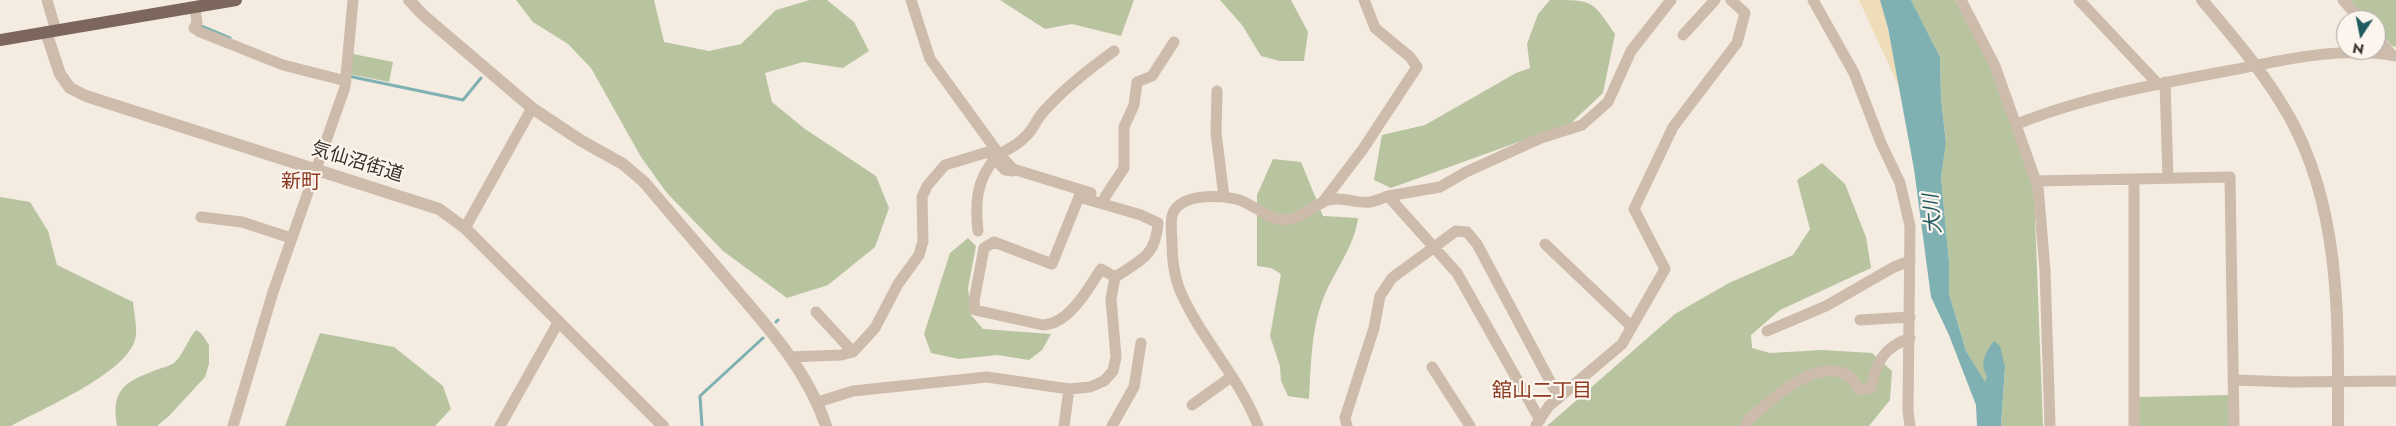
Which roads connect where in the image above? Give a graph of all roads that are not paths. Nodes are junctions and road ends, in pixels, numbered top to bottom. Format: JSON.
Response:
{"nodes":[{"id":1,"x":47,"y":0,"type":"edge"},
{"id":2,"x":236,"y":0,"type":"edge"},
{"id":3,"x":353,"y":0,"type":"edge"},
{"id":4,"x":409,"y":0,"type":"edge"},
{"id":5,"x":911,"y":0,"type":"edge"},
{"id":6,"x":1364,"y":0,"type":"edge"},
{"id":7,"x":1671,"y":0,"type":"edge"},
{"id":8,"x":1715,"y":0,"type":"edge"},
{"id":9,"x":1731,"y":0,"type":"edge"},
{"id":10,"x":1812,"y":0,"type":"edge"},
{"id":11,"x":1961,"y":0,"type":"edge"},
{"id":12,"x":2079,"y":0,"type":"edge"},
{"id":13,"x":2202,"y":0,"type":"edge"},
{"id":14,"x":2343,"y":0,"type":"edge"},
{"id":15,"x":195,"y":7,"type":"junction"},
{"id":16,"x":2352,"y":10,"type":"edge"},
{"id":17,"x":51,"y":32,"type":"junction"},
{"id":18,"x":1683,"y":35,"type":"dead end"},
{"id":19,"x":0,"y":40,"type":"edge"},
{"id":20,"x":1174,"y":42,"type":"dead end"},
{"id":21,"x":1114,"y":52,"type":"dead end"},
{"id":22,"x":2394,"y":56,"type":"edge"},
{"id":23,"x":2257,"y":66,"type":"junction"},
{"id":24,"x":347,"y":75,"type":"junction"},
{"id":25,"x":2162,"y":83,"type":"junction"},
{"id":26,"x":1217,"y":92,"type":"dead end"},
{"id":27,"x":532,"y":108,"type":"junction"},
{"id":28,"x":2017,"y":124,"type":"junction"},
{"id":29,"x":997,"y":156,"type":"junction"},
{"id":30,"x":315,"y":169,"type":"junction"},
{"id":31,"x":2168,"y":178,"type":"junction"},
{"id":32,"x":2134,"y":179,"type":"junction"},
{"id":33,"x":2036,"y":181,"type":"junction"},
{"id":34,"x":1388,"y":196,"type":"junction"},
{"id":35,"x":1105,"y":197,"type":"junction"},
{"id":36,"x":1224,"y":197,"type":"junction"},
{"id":37,"x":1322,"y":203,"type":"junction"},
{"id":38,"x":1125,"y":210,"type":"junction"},
{"id":39,"x":201,"y":217,"type":"dead end"},
{"id":40,"x":1158,"y":223,"type":"junction"},
{"id":41,"x":1172,"y":224,"type":"junction"},
{"id":42,"x":465,"y":228,"type":"junction"},
{"id":43,"x":978,"y":231,"type":"dead end"},
{"id":44,"x":291,"y":238,"type":"junction"},
{"id":45,"x":1545,"y":244,"type":"dead end"},
{"id":46,"x":1434,"y":245,"type":"junction"},
{"id":47,"x":1910,"y":261,"type":"junction"},
{"id":48,"x":1115,"y":277,"type":"junction"},
{"id":49,"x":816,"y":312,"type":"dead end"},
{"id":50,"x":1910,"y":317,"type":"junction"},
{"id":51,"x":1860,"y":320,"type":"dead end"},
{"id":52,"x":559,"y":321,"type":"junction"},
{"id":53,"x":1632,"y":327,"type":"junction"},
{"id":54,"x":1767,"y":331,"type":"dead end"},
{"id":55,"x":1910,"y":338,"type":"junction"},
{"id":56,"x":1142,"y":343,"type":"dead end"},
{"id":57,"x":853,"y":352,"type":"junction"},
{"id":58,"x":790,"y":357,"type":"junction"},
{"id":59,"x":1432,"y":367,"type":"dead end"},
{"id":60,"x":1232,"y":377,"type":"junction"},
{"id":61,"x":2234,"y":380,"type":"junction"},
{"id":62,"x":2338,"y":381,"type":"junction"},
{"id":63,"x":2396,"y":381,"type":"edge"},
{"id":64,"x":1069,"y":389,"type":"junction"},
{"id":65,"x":1559,"y":398,"type":"junction"},
{"id":66,"x":818,"y":402,"type":"junction"},
{"id":67,"x":1192,"y":406,"type":"dead end"},
{"id":68,"x":1538,"y":423,"type":"edge"},
{"id":69,"x":505,"y":424,"type":"edge"},
{"id":70,"x":233,"y":426,"type":"edge"},
{"id":71,"x":664,"y":426,"type":"edge"},
{"id":72,"x":826,"y":426,"type":"edge"},
{"id":73,"x":1064,"y":426,"type":"edge"},
{"id":74,"x":1112,"y":426,"type":"edge"},
{"id":75,"x":1258,"y":426,"type":"edge"},
{"id":76,"x":1347,"y":426,"type":"edge"},
{"id":77,"x":1470,"y":426,"type":"edge"},
{"id":78,"x":1746,"y":426,"type":"edge"},
{"id":79,"x":1910,"y":426,"type":"edge"},
{"id":80,"x":2050,"y":426,"type":"edge"},
{"id":81,"x":2134,"y":426,"type":"edge"},
{"id":82,"x":2234,"y":426,"type":"edge"},
{"id":83,"x":2338,"y":426,"type":"edge"}],
"edges":[{"from":1,"to":17,"type":"street"},
{"from":2,"to":15,"type":"main road"},
{"from":3,"to":24,"type":"street"},
{"from":4,"to":27,"type":"street"},
{"from":5,"to":29,"type":"street"},
{"from":6,"to":37,"type":"street"},
{"from":7,"to":34,"type":"street"},
{"from":8,"to":18,"type":"street"},
{"from":9,"to":53,"type":"street"},
{"from":10,"to":47,"type":"street"},
{"from":11,"to":28,"type":"street"},
{"from":12,"to":25,"type":"street"},
{"from":13,"to":23,"type":"street"},
{"from":14,"to":16,"type":"street"},
{"from":15,"to":17,"type":"main road"},
{"from":15,"to":24,"type":"street"},
{"from":17,"to":19,"type":"main road"},
{"from":17,"to":30,"type":"street","name":"気仙沼街道"},
{"from":20,"to":35,"type":"street"},
{"from":21,"to":29,"type":"street"},
{"from":22,"to":23,"type":"street"},
{"from":23,"to":25,"type":"street"},
{"from":23,"to":62,"type":"street"},
{"from":24,"to":30,"type":"street"},
{"from":25,"to":28,"type":"street"},
{"from":25,"to":31,"type":"street"},
{"from":26,"to":36,"type":"street"},
{"from":27,"to":42,"type":"street"},
{"from":27,"to":58,"type":"street"},
{"from":28,"to":33,"type":"street"},
{"from":29,"to":35,"type":"street"},
{"from":29,"to":43,"type":"street"},
{"from":29,"to":57,"type":"street"},
{"from":30,"to":42,"type":"street","name":"気仙沼街道"},
{"from":30,"to":44,"type":"street"},
{"from":31,"to":32,"type":"street"},
{"from":31,"to":61,"type":"street"},
{"from":32,"to":33,"type":"street"},
{"from":32,"to":81,"type":"street"},
{"from":33,"to":80,"type":"street"},
{"from":34,"to":37,"type":"street"},
{"from":34,"to":46,"type":"street"},
{"from":35,"to":38,"type":"street"},
{"from":36,"to":37,"type":"street"},
{"from":36,"to":41,"type":"street"},
{"from":38,"to":40,"type":"street"},
{"from":38,"to":48,"type":"street"},
{"from":39,"to":44,"type":"street"},
{"from":40,"to":41,"type":"street"},
{"from":40,"to":48,"type":"street"},
{"from":41,"to":60,"type":"street"},
{"from":42,"to":52,"type":"street","name":"気仙沼街道"},
{"from":44,"to":70,"type":"street"},
{"from":45,"to":53,"type":"street"},
{"from":46,"to":65,"type":"street"},
{"from":46,"to":68,"type":"street"},
{"from":46,"to":76,"type":"street"},
{"from":47,"to":50,"type":"street"},
{"from":47,"to":54,"type":"street"},
{"from":48,"to":64,"type":"street"},
{"from":49,"to":57,"type":"street"},
{"from":50,"to":51,"type":"street"},
{"from":50,"to":55,"type":"street"},
{"from":52,"to":69,"type":"street"},
{"from":52,"to":71,"type":"street","name":"気仙沼街道"},
{"from":53,"to":65,"type":"street"},
{"from":55,"to":78,"type":"street"},
{"from":55,"to":79,"type":"street"},
{"from":56,"to":74,"type":"street"},
{"from":57,"to":58,"type":"street"},
{"from":58,"to":66,"type":"street"},
{"from":59,"to":77,"type":"street"},
{"from":60,"to":67,"type":"street"},
{"from":60,"to":75,"type":"street"},
{"from":61,"to":62,"type":"street"},
{"from":61,"to":82,"type":"street"},
{"from":62,"to":63,"type":"street"},
{"from":62,"to":83,"type":"street"},
{"from":64,"to":66,"type":"street"},
{"from":64,"to":73,"type":"street"},
{"from":65,"to":68,"type":"street"},
{"from":66,"to":72,"type":"street"}]}
